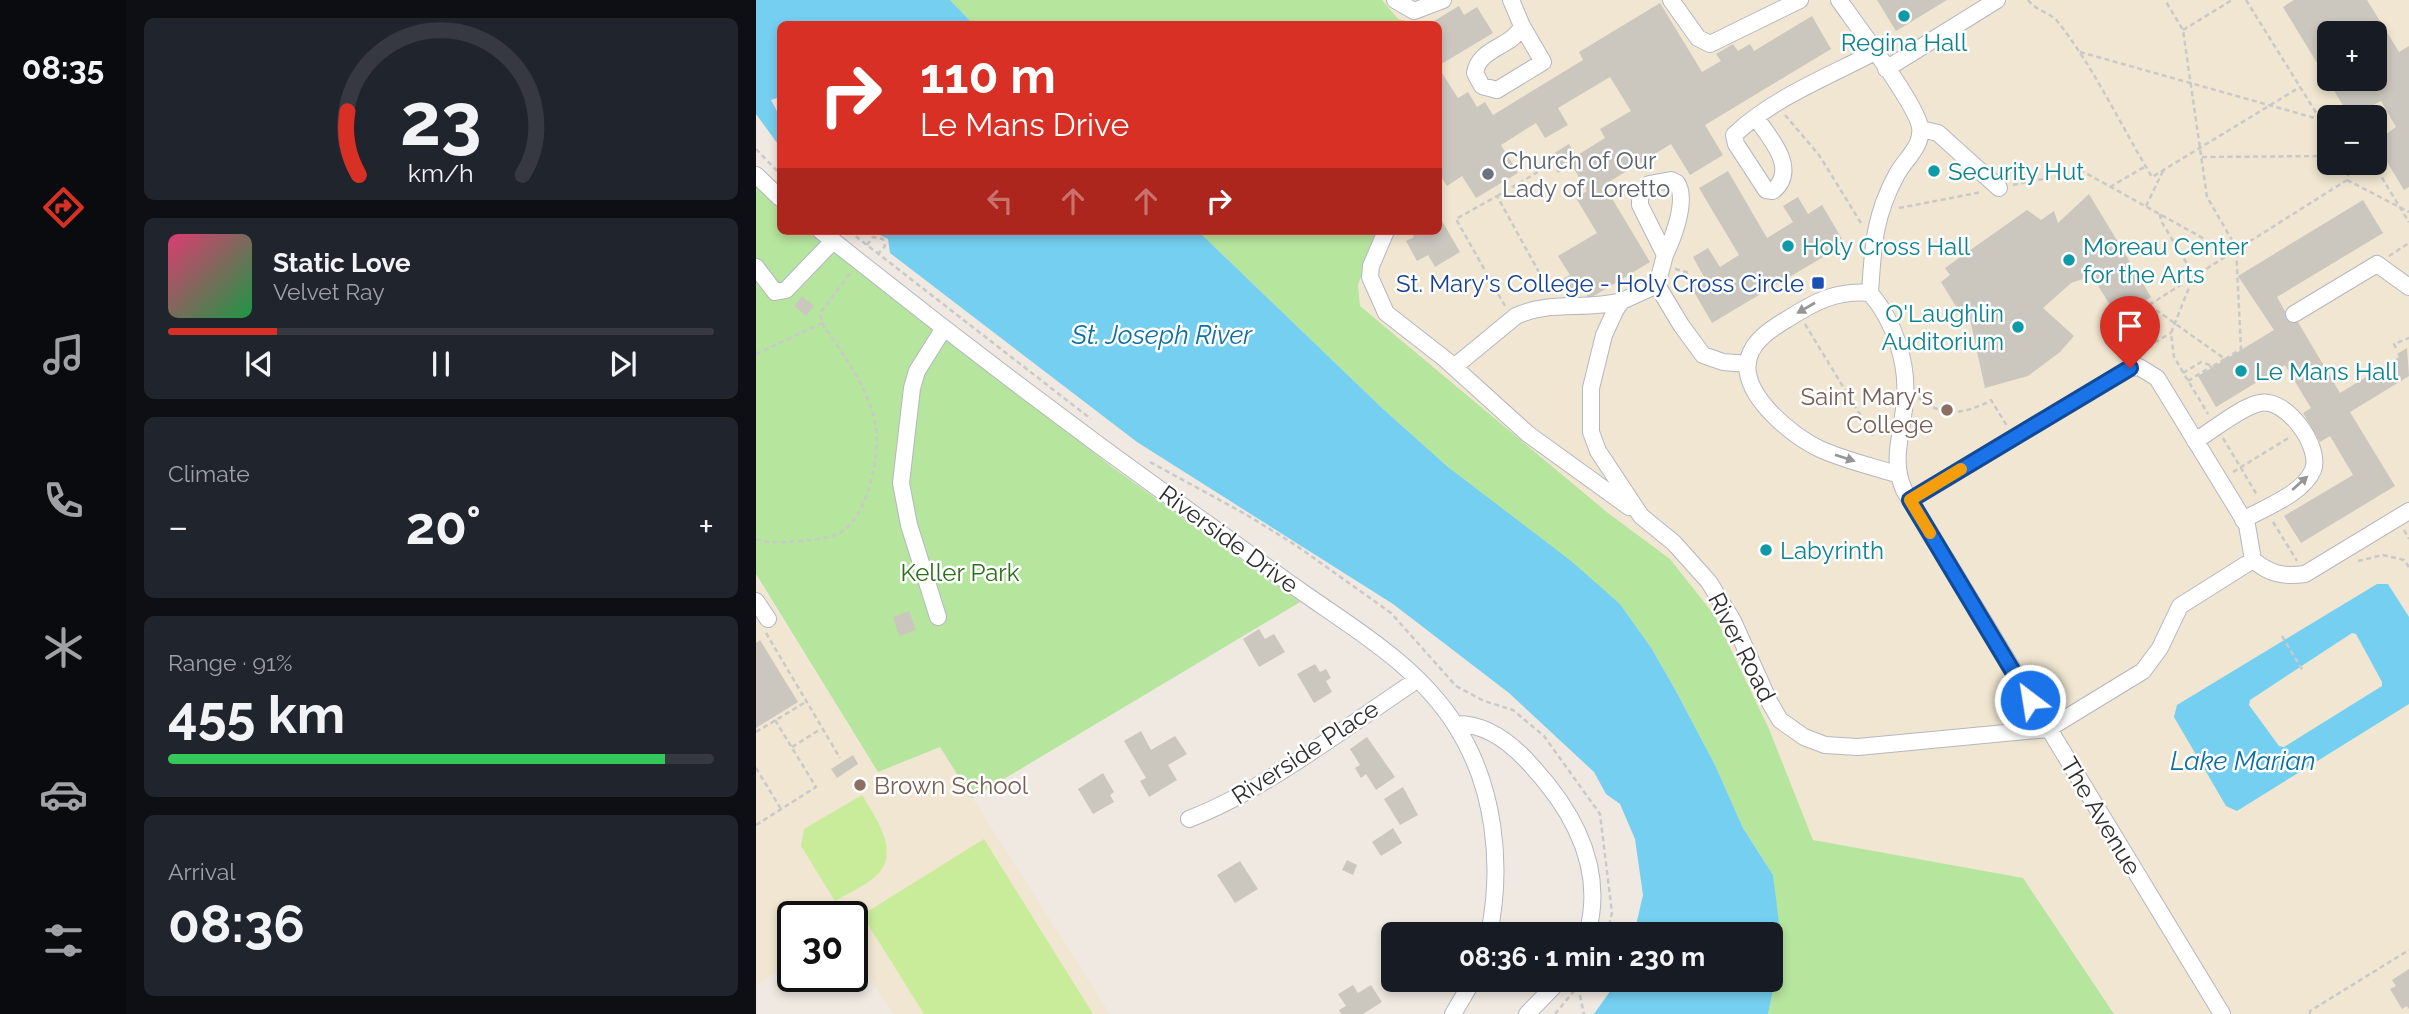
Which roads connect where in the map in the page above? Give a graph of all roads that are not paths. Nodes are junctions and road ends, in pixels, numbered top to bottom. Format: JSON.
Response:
{"nodes":[{"id":1,"x":1395,"y":0,"type":"edge"},
{"id":2,"x":1443,"y":0,"type":"edge"},
{"id":3,"x":1511,"y":0,"type":"edge"},
{"id":4,"x":1671,"y":0,"type":"edge"},
{"id":5,"x":1800,"y":0,"type":"edge"},
{"id":6,"x":1839,"y":0,"type":"edge"},
{"id":7,"x":1997,"y":0,"type":"edge"},
{"id":8,"x":1522,"y":26,"type":"dead end"},
{"id":9,"x":1875,"y":52,"type":"junction"},
{"id":10,"x":1886,"y":69,"type":"junction"},
{"id":11,"x":1756,"y":117,"type":"dead end"},
{"id":12,"x":1921,"y":129,"type":"junction"},
{"id":13,"x":756,"y":175,"type":"edge"},
{"id":14,"x":1999,"y":188,"type":"road end"},
{"id":15,"x":777,"y":195,"type":"edge"},
{"id":16,"x":1384,"y":235,"type":"edge"},
{"id":17,"x":827,"y":236,"type":"edge"},
{"id":18,"x":1665,"y":255,"type":"dead end"},
{"id":19,"x":756,"y":267,"type":"edge"},
{"id":20,"x":1657,"y":285,"type":"junction"},
{"id":21,"x":2409,"y":287,"type":"edge"},
{"id":22,"x":1870,"y":293,"type":"junction"},
{"id":23,"x":1622,"y":301,"type":"junction"},
{"id":24,"x":2294,"y":314,"type":"dead end"},
{"id":25,"x":944,"y":328,"type":"junction"},
{"id":26,"x":1748,"y":364,"type":"junction"},
{"id":27,"x":1454,"y":367,"type":"junction"},
{"id":28,"x":2195,"y":441,"type":"junction"},
{"id":29,"x":1896,"y":474,"type":"junction"},
{"id":30,"x":1910,"y":500,"type":"junction"},
{"id":31,"x":2409,"y":511,"type":"edge"},
{"id":32,"x":1641,"y":516,"type":"junction"},
{"id":33,"x":2243,"y":520,"type":"junction"},
{"id":34,"x":2253,"y":560,"type":"junction"},
{"id":35,"x":756,"y":601,"type":"edge"},
{"id":36,"x":938,"y":617,"type":"dead end"},
{"id":37,"x":768,"y":620,"type":"dead end"},
{"id":38,"x":1417,"y":680,"type":"junction"},
{"id":39,"x":1455,"y":724,"type":"junction"},
{"id":40,"x":2048,"y":729,"type":"junction"},
{"id":41,"x":1189,"y":818,"type":"dead end"},
{"id":42,"x":1491,"y":922,"type":"edge"},
{"id":43,"x":1588,"y":922,"type":"edge"},
{"id":44,"x":1466,"y":992,"type":"edge"},
{"id":45,"x":1548,"y":992,"type":"edge"},
{"id":46,"x":1453,"y":1014,"type":"edge"},
{"id":47,"x":1527,"y":1014,"type":"edge"},
{"id":48,"x":2221,"y":1014,"type":"edge"}],
"edges":[{"from":1,"to":2,"type":"street"},
{"from":3,"to":8,"type":"street"},
{"from":4,"to":5,"type":"street"},
{"from":6,"to":9,"type":"street"},
{"from":7,"to":10,"type":"street"},
{"from":9,"to":10,"type":"street"},
{"from":9,"to":11,"type":"street"},
{"from":10,"to":12,"type":"street"},
{"from":12,"to":14,"type":"street"},
{"from":12,"to":22,"type":"street"},
{"from":13,"to":15,"type":"street"},
{"from":16,"to":27,"type":"street"},
{"from":17,"to":19,"type":"street"},
{"from":17,"to":25,"type":"street","name":"Riverside Drive"},
{"from":18,"to":20,"type":"street"},
{"from":20,"to":23,"type":"street"},
{"from":20,"to":26,"type":"street"},
{"from":21,"to":24,"type":"street"},
{"from":22,"to":26,"type":"street","one_way":true},
{"from":22,"to":29,"type":"street"},
{"from":23,"to":27,"type":"street"},
{"from":23,"to":32,"type":"street","name":"River Road"},
{"from":25,"to":36,"type":"street"},
{"from":25,"to":38,"type":"street","name":"Riverside Drive"},
{"from":26,"to":29,"type":"street","one_way":true},
{"from":27,"to":32,"type":"street"},
{"from":28,"to":30,"type":"street"},
{"from":28,"to":33,"type":"street"},
{"from":33,"to":28,"type":"street","one_way":true},
{"from":29,"to":30,"type":"street","name":"The Avenue"},
{"from":30,"to":40,"type":"street","name":"The Avenue"},
{"from":31,"to":34,"type":"street"},
{"from":32,"to":40,"type":"street","name":"River Road"},
{"from":33,"to":34,"type":"street"},
{"from":34,"to":40,"type":"street"},
{"from":35,"to":37,"type":"street"},
{"from":38,"to":39,"type":"street","name":"Riverside Drive"},
{"from":38,"to":41,"type":"street","name":"Riverside Place"},
{"from":39,"to":42,"type":"street","name":"Riverside Drive"},
{"from":39,"to":43,"type":"street"},
{"from":40,"to":48,"type":"street","name":"The Avenue"},
{"from":44,"to":46,"type":"street"},
{"from":45,"to":47,"type":"street"}]}
